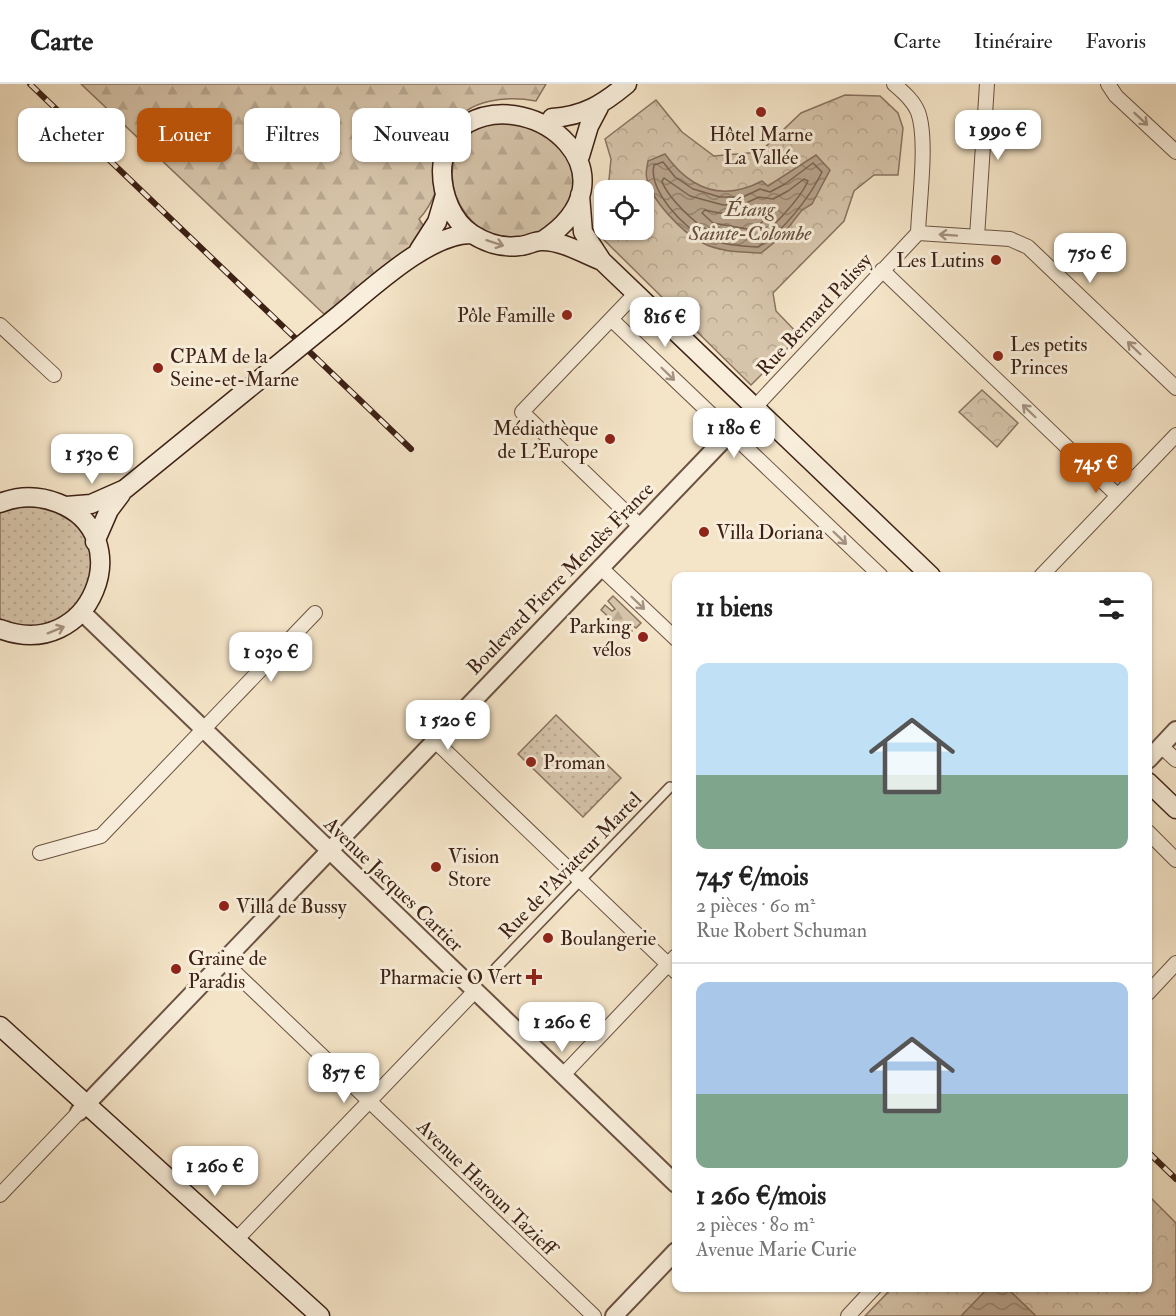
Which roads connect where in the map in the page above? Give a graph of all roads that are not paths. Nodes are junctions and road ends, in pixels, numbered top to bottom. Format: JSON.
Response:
{"nodes":[{"id":1,"x":627,"y":84,"type":"edge"},
{"id":2,"x":894,"y":84,"type":"edge"},
{"id":3,"x":987,"y":84,"type":"edge"},
{"id":4,"x":1108,"y":84,"type":"edge"},
{"id":5,"x":599,"y":106,"type":"junction"},
{"id":6,"x":552,"y":118,"type":"junction"},
{"id":7,"x":1176,"y":152,"type":"edge"},
{"id":8,"x":580,"y":156,"type":"junction"},
{"id":9,"x":445,"y":195,"type":"junction"},
{"id":10,"x":580,"y":195,"type":"junction"},
{"id":11,"x":918,"y":233,"type":"junction"},
{"id":12,"x":472,"y":234,"type":"junction"},
{"id":13,"x":977,"y":237,"type":"junction"},
{"id":14,"x":542,"y":241,"type":"junction"},
{"id":15,"x":417,"y":253,"type":"junction"},
{"id":16,"x":602,"y":261,"type":"junction"},
{"id":17,"x":882,"y":270,"type":"junction"},
{"id":18,"x":635,"y":294,"type":"junction"},
{"id":19,"x":611,"y":319,"type":"junction"},
{"id":20,"x":0,"y":325,"type":"edge"},
{"id":21,"x":54,"y":375,"type":"dead end"},
{"id":22,"x":1176,"y":388,"type":"edge"},
{"id":23,"x":754,"y":408,"type":"junction"},
{"id":24,"x":730,"y":433,"type":"junction"},
{"id":25,"x":1176,"y":435,"type":"edge"},
{"id":26,"x":125,"y":489,"type":"junction"},
{"id":27,"x":1117,"y":495,"type":"junction"},
{"id":28,"x":0,"y":503,"type":"edge"},
{"id":29,"x":66,"y":506,"type":"junction"},
{"id":30,"x":640,"y":526,"type":"junction"},
{"id":31,"x":95,"y":542,"type":"junction"},
{"id":32,"x":600,"y":567,"type":"junction"},
{"id":33,"x":877,"y":572,"type":"edge"},
{"id":34,"x":927,"y":572,"type":"edge"},
{"id":35,"x":1045,"y":572,"type":"edge"},
{"id":36,"x":82,"y":612,"type":"junction"},
{"id":37,"x":315,"y":613,"type":"dead end"},
{"id":38,"x":0,"y":629,"type":"edge"},
{"id":39,"x":672,"y":635,"type":"edge"},
{"id":40,"x":204,"y":730,"type":"junction"},
{"id":41,"x":1176,"y":730,"type":"edge"},
{"id":42,"x":434,"y":740,"type":"junction"},
{"id":43,"x":1161,"y":746,"type":"junction"},
{"id":44,"x":1152,"y":756,"type":"edge"},
{"id":45,"x":1176,"y":760,"type":"edge"},
{"id":46,"x":1152,"y":786,"type":"edge"},
{"id":47,"x":670,"y":788,"type":"dead end"},
{"id":48,"x":1176,"y":809,"type":"edge"},
{"id":49,"x":1152,"y":836,"type":"edge"},
{"id":50,"x":328,"y":850,"type":"junction"},
{"id":51,"x":40,"y":853,"type":"dead end"},
{"id":52,"x":1176,"y":860,"type":"edge"},
{"id":53,"x":579,"y":879,"type":"junction"},
{"id":54,"x":223,"y":961,"type":"junction"},
{"id":55,"x":672,"y":962,"type":"edge"},
{"id":56,"x":1176,"y":963,"type":"edge"},
{"id":57,"x":672,"y":966,"type":"edge"},
{"id":58,"x":496,"y":968,"type":"dead end"},
{"id":59,"x":1152,"y":989,"type":"edge"},
{"id":60,"x":475,"y":991,"type":"junction"},
{"id":61,"x":0,"y":1026,"type":"edge"},
{"id":62,"x":0,"y":1041,"type":"edge"},
{"id":63,"x":563,"y":1075,"type":"junction"},
{"id":64,"x":369,"y":1101,"type":"junction"},
{"id":65,"x":83,"y":1108,"type":"junction"},
{"id":66,"x":672,"y":1180,"type":"edge"},
{"id":67,"x":0,"y":1195,"type":"edge"},
{"id":68,"x":236,"y":1240,"type":"junction"},
{"id":69,"x":672,"y":1255,"type":"edge"},
{"id":70,"x":870,"y":1292,"type":"edge"},
{"id":71,"x":304,"y":1316,"type":"edge"},
{"id":72,"x":320,"y":1316,"type":"edge"},
{"id":73,"x":594,"y":1316,"type":"edge"},
{"id":74,"x":614,"y":1316,"type":"edge"},
{"id":75,"x":848,"y":1316,"type":"edge"}],
"edges":[{"from":1,"to":5,"type":"main road"},
{"from":2,"to":11,"type":"street"},
{"from":3,"to":13,"type":"street"},
{"from":4,"to":7,"type":"street","one_way":true},
{"from":5,"to":6,"type":"main road"},
{"from":5,"to":8,"type":"main road"},
{"from":6,"to":8,"type":"main road"},
{"from":6,"to":9,"type":"main road"},
{"from":8,"to":10,"type":"main road"},
{"from":9,"to":12,"type":"main road"},
{"from":9,"to":15,"type":"main road"},
{"from":10,"to":14,"type":"main road"},
{"from":10,"to":16,"type":"main road"},
{"from":13,"to":11,"type":"street","one_way":true},
{"from":11,"to":17,"type":"street","name":"Rue Bernard Palissy"},
{"from":12,"to":14,"type":"main road","one_way":true},
{"from":12,"to":15,"type":"main road"},
{"from":22,"to":13,"type":"street","one_way":true},
{"from":14,"to":16,"type":"main road"},
{"from":15,"to":26,"type":"main road","bridge":true},
{"from":16,"to":18,"type":"main road"},
{"from":17,"to":23,"type":"street","name":"Rue Bernard Palissy"},
{"from":27,"to":17,"type":"street","one_way":true},
{"from":18,"to":19,"type":"street"},
{"from":18,"to":23,"type":"main road"},
{"from":19,"to":24,"type":"street","one_way":true},
{"from":19,"to":30,"type":"street"},
{"from":20,"to":21,"type":"street"},
{"from":23,"to":24,"type":"street","name":"Boulevard Pierre Mendès France"},
{"from":23,"to":34,"type":"main road"},
{"from":24,"to":30,"type":"street","name":"Boulevard Pierre Mendès France"},
{"from":24,"to":33,"type":"street","one_way":true},
{"from":25,"to":27,"type":"street"},
{"from":26,"to":29,"type":"main road"},
{"from":26,"to":31,"type":"main road"},
{"from":27,"to":35,"type":"street"},
{"from":28,"to":29,"type":"main road"},
{"from":29,"to":31,"type":"main road"},
{"from":30,"to":32,"type":"street","name":"Boulevard Pierre Mendès France"},
{"from":31,"to":36,"type":"main road"},
{"from":32,"to":39,"type":"street","one_way":true},
{"from":32,"to":42,"type":"street","name":"Boulevard Pierre Mendès France"},
{"from":38,"to":36,"type":"main road","one_way":true},
{"from":36,"to":40,"type":"street","name":"Avenue Jacques Cartier"},
{"from":37,"to":40,"type":"street"},
{"from":40,"to":50,"type":"street","name":"Avenue Jacques Cartier"},
{"from":40,"to":51,"type":"street"},
{"from":41,"to":43,"type":"street"},
{"from":42,"to":50,"type":"street","name":"Boulevard Pierre Mendès France"},
{"from":42,"to":53,"type":"street"},
{"from":43,"to":44,"type":"street"},
{"from":43,"to":45,"type":"street"},
{"from":46,"to":48,"type":"main road"},
{"from":47,"to":53,"type":"street","name":"Rue de l'Aviateur Martel"},
{"from":49,"to":52,"type":"street"},
{"from":50,"to":54,"type":"street","name":"Boulevard Pierre Mendès France"},
{"from":50,"to":60,"type":"street","name":"Avenue Jacques Cartier"},
{"from":53,"to":55,"type":"street"},
{"from":53,"to":58,"type":"street","name":"Rue de l'Aviateur Martel"},
{"from":54,"to":64,"type":"street","name":"Avenue Haroun Tazieff"},
{"from":54,"to":65,"type":"street","name":"Boulevard Pierre Mendès France"},
{"from":56,"to":59,"type":"street"},
{"from":57,"to":63,"type":"street"},
{"from":60,"to":63,"type":"street","name":"Avenue Jacques Cartier"},
{"from":60,"to":64,"type":"street"},
{"from":61,"to":65,"type":"main road"},
{"from":62,"to":65,"type":"main road"},
{"from":63,"to":66,"type":"street","name":"Avenue Jacques Cartier"},
{"from":64,"to":68,"type":"street"},
{"from":64,"to":73,"type":"street","name":"Avenue Haroun Tazieff"},
{"from":65,"to":67,"type":"street","name":"Boulevard Pierre Mendès France"},
{"from":65,"to":68,"type":"main road"},
{"from":65,"to":71,"type":"main road"},
{"from":68,"to":72,"type":"main road"},
{"from":69,"to":74,"type":"street"},
{"from":70,"to":75,"type":"street"}]}
